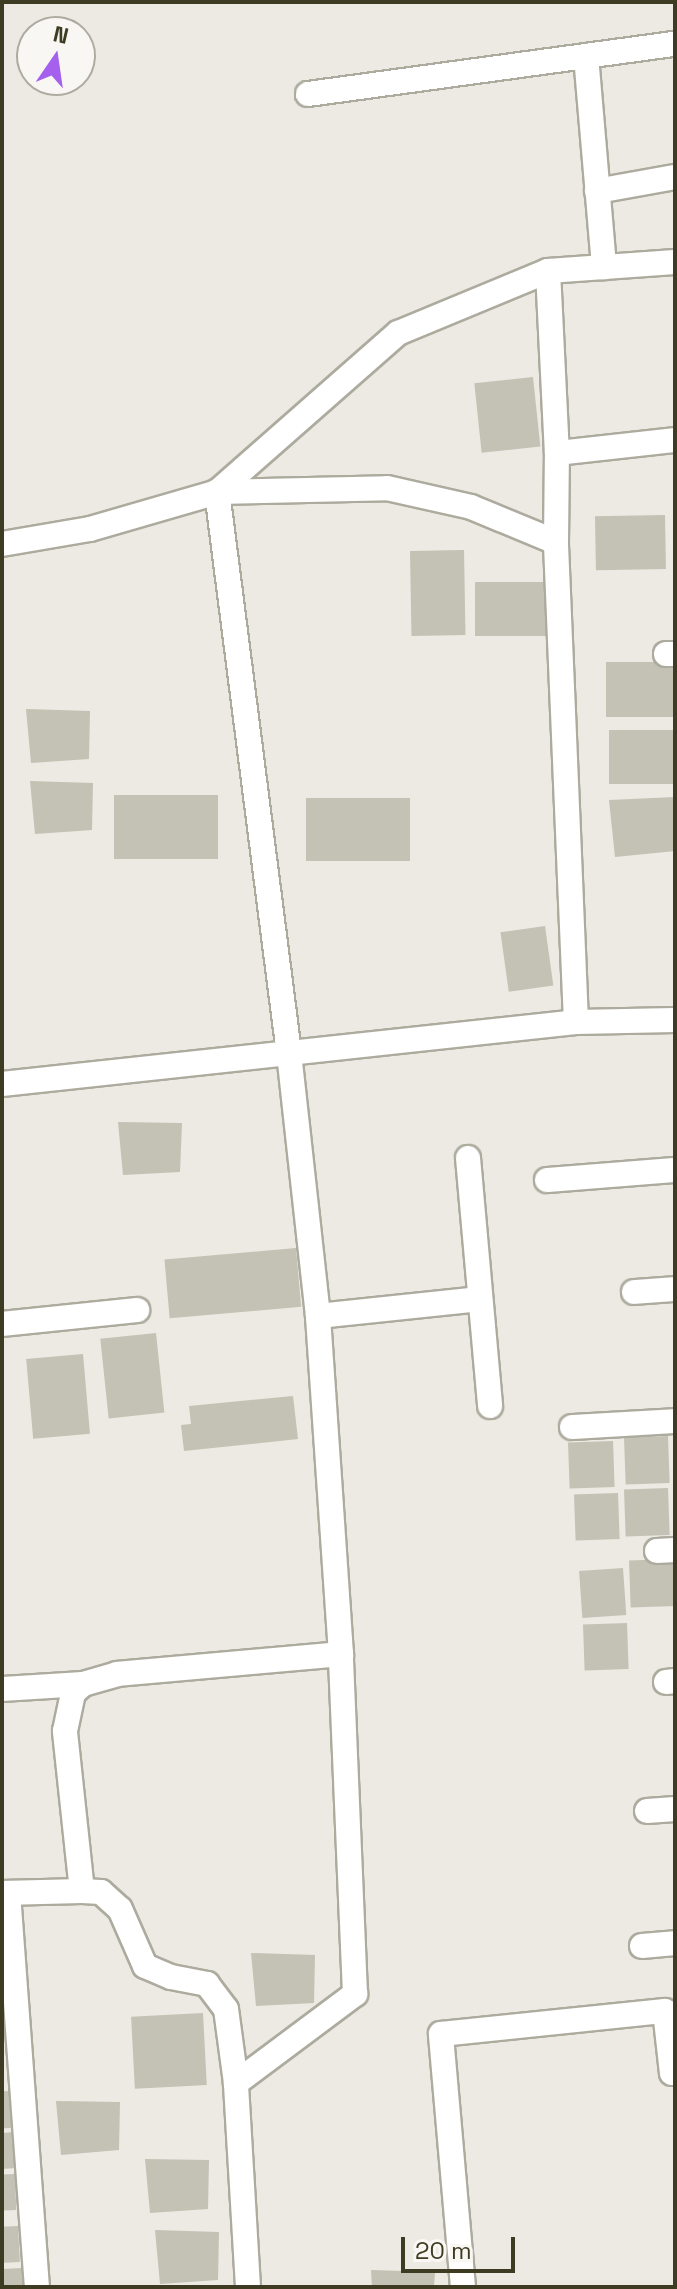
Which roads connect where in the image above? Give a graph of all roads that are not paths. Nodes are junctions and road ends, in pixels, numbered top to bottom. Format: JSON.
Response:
{"nodes":[{"id":1,"x":675,"y":44,"type":"edge"},
{"id":2,"x":586,"y":56,"type":"junction"},
{"id":3,"x":308,"y":94,"type":"dead end"},
{"id":4,"x":675,"y":177,"type":"edge"},
{"id":5,"x":597,"y":191,"type":"junction"},
{"id":6,"x":675,"y":262,"type":"edge"},
{"id":7,"x":604,"y":267,"type":"junction"},
{"id":8,"x":548,"y":271,"type":"junction"},
{"id":9,"x":675,"y":440,"type":"edge"},
{"id":10,"x":557,"y":453,"type":"junction"},
{"id":11,"x":217,"y":492,"type":"junction"},
{"id":12,"x":556,"y":542,"type":"junction"},
{"id":13,"x":2,"y":544,"type":"edge"},
{"id":14,"x":675,"y":1020,"type":"edge"},
{"id":15,"x":576,"y":1022,"type":"junction"},
{"id":16,"x":289,"y":1053,"type":"junction"},
{"id":17,"x":2,"y":1084,"type":"edge"},
{"id":18,"x":468,"y":1158,"type":"dead end"},
{"id":19,"x":675,"y":1170,"type":"edge"},
{"id":20,"x":547,"y":1180,"type":"dead end"},
{"id":21,"x":675,"y":1289,"type":"edge"},
{"id":22,"x":634,"y":1292,"type":"dead end"},
{"id":23,"x":480,"y":1299,"type":"junction"},
{"id":24,"x":137,"y":1310,"type":"dead end"},
{"id":25,"x":318,"y":1316,"type":"junction"},
{"id":26,"x":2,"y":1324,"type":"edge"},
{"id":27,"x":490,"y":1406,"type":"dead end"},
{"id":28,"x":675,"y":1421,"type":"edge"},
{"id":29,"x":572,"y":1427,"type":"dead end"},
{"id":30,"x":341,"y":1654,"type":"junction"},
{"id":31,"x":83,"y":1684,"type":"junction"},
{"id":32,"x":2,"y":1689,"type":"edge"},
{"id":33,"x":675,"y":1809,"type":"edge"},
{"id":34,"x":647,"y":1811,"type":"dead end"},
{"id":35,"x":82,"y":1891,"type":"junction"},
{"id":36,"x":5,"y":1893,"type":"edge"},
{"id":37,"x":675,"y":1943,"type":"edge"},
{"id":38,"x":642,"y":1946,"type":"dead end"},
{"id":39,"x":9,"y":2005,"type":"edge"},
{"id":40,"x":675,"y":2073,"type":"edge"},
{"id":41,"x":236,"y":2083,"type":"junction"},
{"id":42,"x":37,"y":2287,"type":"edge"},
{"id":43,"x":248,"y":2287,"type":"edge"},
{"id":44,"x":463,"y":2287,"type":"edge"}],
"edges":[{"from":1,"to":2,"type":"street"},
{"from":2,"to":3,"type":"street"},
{"from":2,"to":5,"type":"street"},
{"from":4,"to":5,"type":"street"},
{"from":5,"to":7,"type":"street"},
{"from":6,"to":7,"type":"street"},
{"from":7,"to":8,"type":"street"},
{"from":8,"to":10,"type":"street"},
{"from":8,"to":11,"type":"street"},
{"from":9,"to":10,"type":"street"},
{"from":10,"to":12,"type":"street"},
{"from":11,"to":12,"type":"street"},
{"from":11,"to":13,"type":"street"},
{"from":11,"to":16,"type":"street"},
{"from":12,"to":15,"type":"street"},
{"from":14,"to":15,"type":"street"},
{"from":15,"to":16,"type":"street"},
{"from":16,"to":17,"type":"street"},
{"from":16,"to":25,"type":"street"},
{"from":18,"to":23,"type":"street"},
{"from":19,"to":20,"type":"street"},
{"from":21,"to":22,"type":"street"},
{"from":23,"to":25,"type":"street"},
{"from":23,"to":27,"type":"street"},
{"from":24,"to":26,"type":"street"},
{"from":25,"to":30,"type":"street"},
{"from":28,"to":29,"type":"street"},
{"from":30,"to":31,"type":"street"},
{"from":30,"to":41,"type":"street"},
{"from":31,"to":32,"type":"street"},
{"from":31,"to":35,"type":"street"},
{"from":33,"to":34,"type":"street"},
{"from":35,"to":36,"type":"street"},
{"from":35,"to":41,"type":"street"},
{"from":36,"to":39,"type":"street"},
{"from":37,"to":38,"type":"street"},
{"from":39,"to":42,"type":"street"},
{"from":40,"to":44,"type":"street"},
{"from":41,"to":43,"type":"street"}]}
